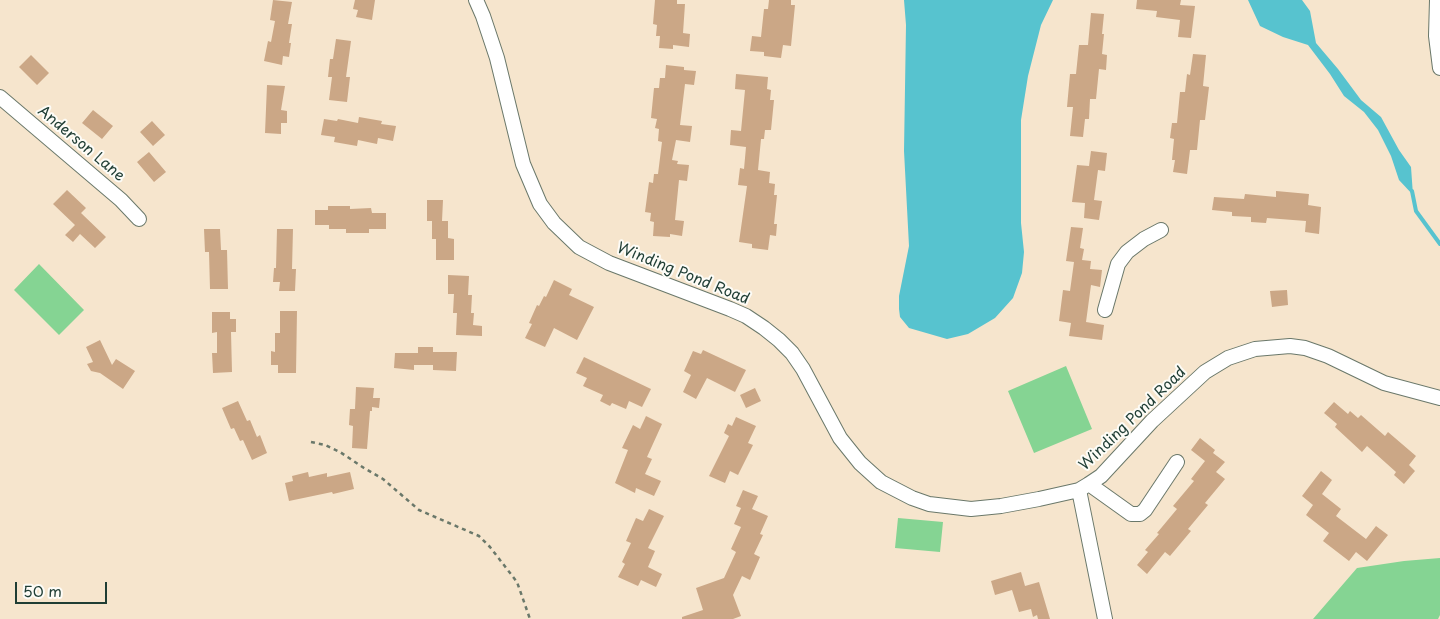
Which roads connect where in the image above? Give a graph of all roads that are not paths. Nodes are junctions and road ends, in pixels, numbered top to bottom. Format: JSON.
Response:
{"nodes":[{"id":1,"x":476,"y":0,"type":"edge"},
{"id":2,"x":1437,"y":0,"type":"edge"},
{"id":3,"x":1440,"y":68,"type":"edge"},
{"id":4,"x":0,"y":97,"type":"edge"},
{"id":5,"x":139,"y":220,"type":"dead end"},
{"id":6,"x":1161,"y":230,"type":"dead end"},
{"id":7,"x":1105,"y":310,"type":"dead end"},
{"id":8,"x":1440,"y":398,"type":"edge"},
{"id":9,"x":1177,"y":462,"type":"dead end"},
{"id":10,"x":1084,"y":487,"type":"junction"},
{"id":11,"x":1106,"y":619,"type":"edge"}],
"edges":[{"from":1,"to":10,"type":"street","name":"Winding Pond Road"},
{"from":2,"to":3,"type":"street"},
{"from":4,"to":5,"type":"street","name":"Anderson Lane"},
{"from":6,"to":7,"type":"street"},
{"from":8,"to":10,"type":"street","name":"Winding Pond Road"},
{"from":9,"to":10,"type":"street"},
{"from":10,"to":11,"type":"street"}]}
